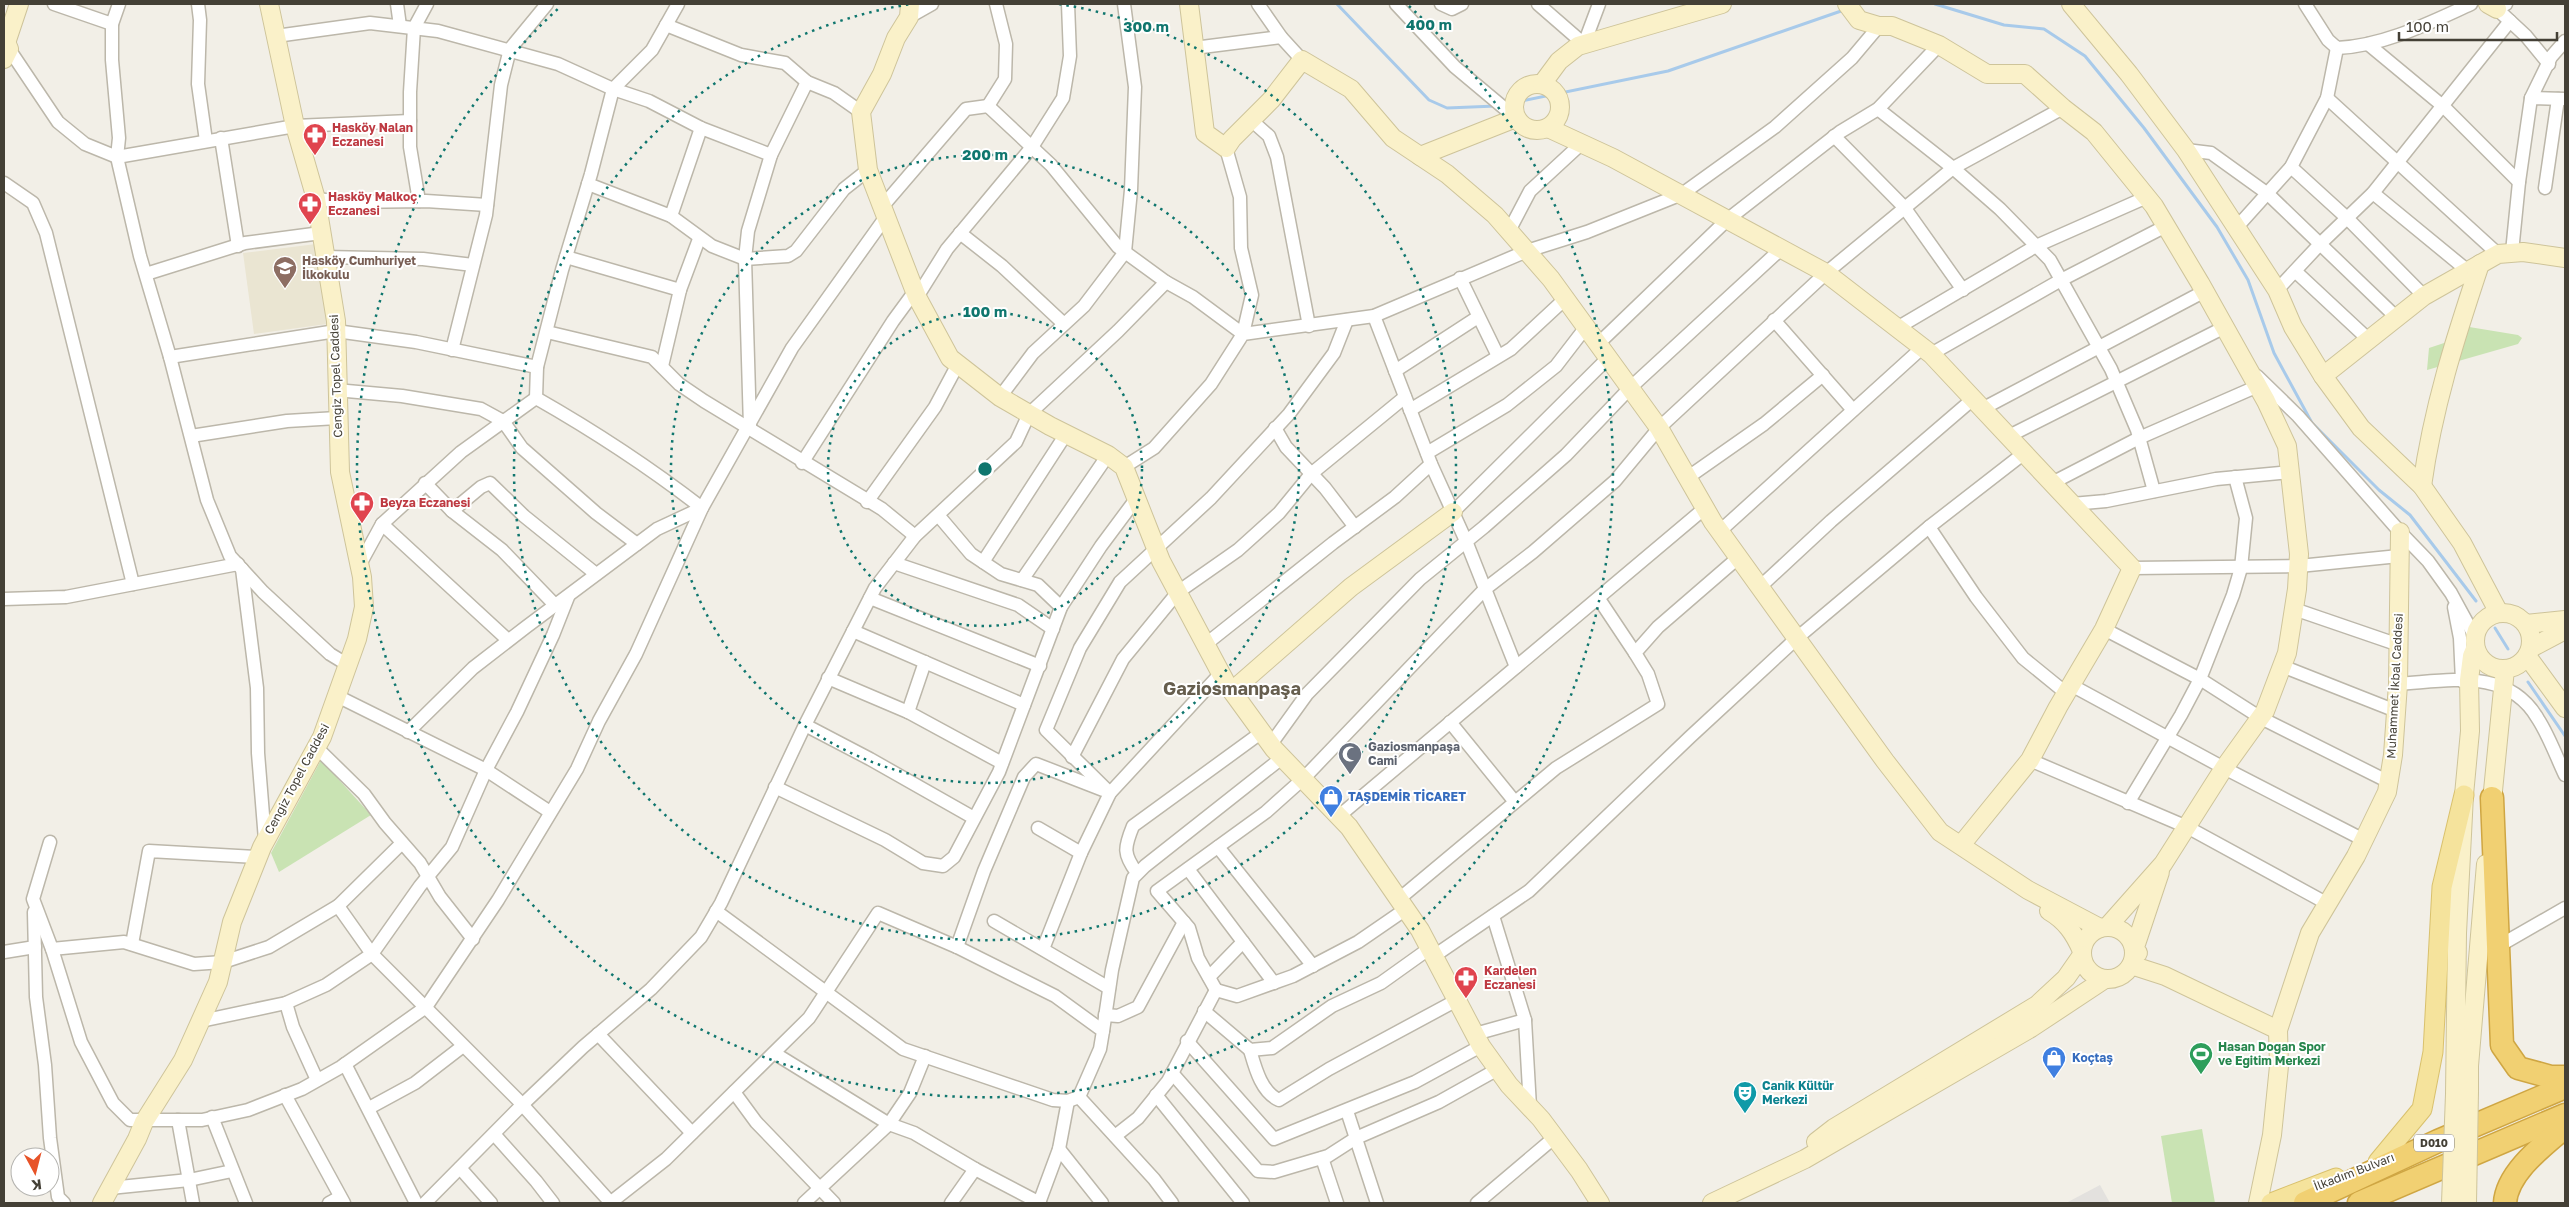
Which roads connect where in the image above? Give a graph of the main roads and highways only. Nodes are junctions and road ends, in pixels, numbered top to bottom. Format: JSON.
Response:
{"nodes":[{"id":1,"x":2464,"y":795,"type":"road end"},
{"id":2,"x":2492,"y":798,"type":"road end"},
{"id":3,"x":2565,"y":1077,"type":"edge"},
{"id":4,"x":2565,"y":1086,"type":"edge"},
{"id":5,"x":2565,"y":1115,"type":"edge"},
{"id":6,"x":2565,"y":1127,"type":"edge"},
{"id":7,"x":2438,"y":1141,"type":"junction"},
{"id":8,"x":2378,"y":1162,"type":"junction"},
{"id":9,"x":2443,"y":1167,"type":"junction"},
{"id":10,"x":2270,"y":1203,"type":"edge"},
{"id":11,"x":2305,"y":1203,"type":"edge"},
{"id":12,"x":2359,"y":1203,"type":"edge"},
{"id":13,"x":2381,"y":1203,"type":"edge"},
{"id":14,"x":2505,"y":1203,"type":"edge"}],
"edges":[{"from":1,"to":8,"type":"main road"},
{"from":2,"to":3,"type":"highway"},
{"from":4,"to":7,"type":"highway","name":"İlkadım Bulvarı","number":"D010"},
{"from":5,"to":9,"type":"highway","number":"D010"},
{"from":6,"to":14,"type":"highway"},
{"from":7,"to":8,"type":"main road","name":"İlkadım Bulvarı"},
{"from":7,"to":11,"type":"highway","name":"İlkadım Bulvarı","number":"D010"},
{"from":8,"to":10,"type":"main road","name":"İlkadım Bulvarı"},
{"from":9,"to":12,"type":"highway","number":"D010"},
{"from":9,"to":13,"type":"main road"}]}
